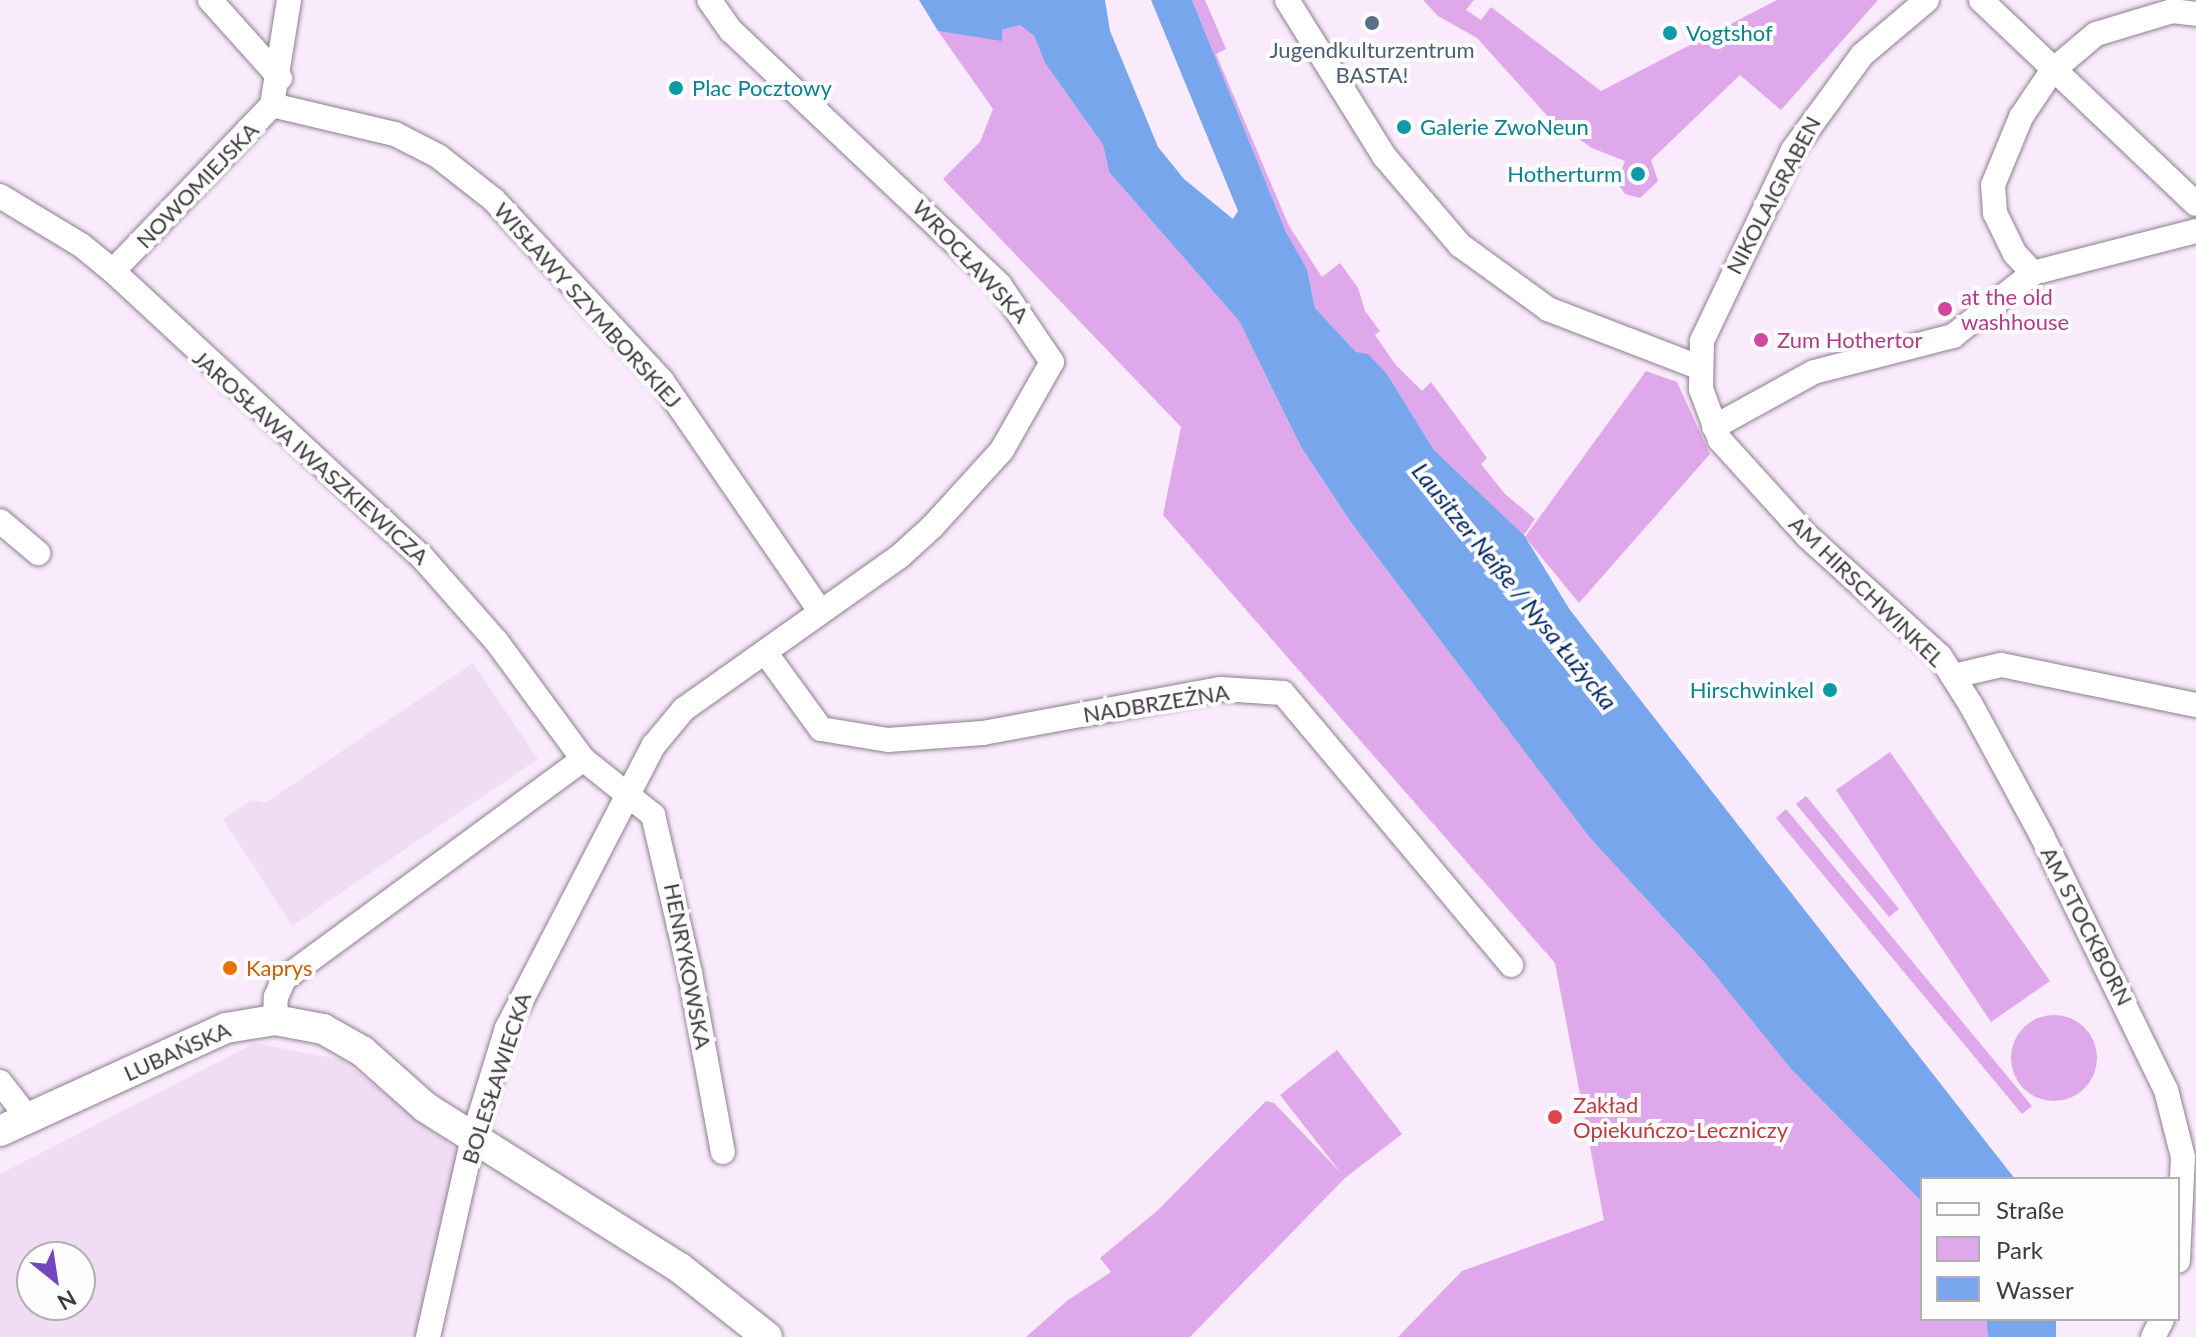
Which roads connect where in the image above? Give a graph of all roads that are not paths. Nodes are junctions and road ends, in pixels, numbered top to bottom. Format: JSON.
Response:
{"nodes":[{"id":1,"x":210,"y":0,"type":"edge"},
{"id":2,"x":289,"y":0,"type":"edge"},
{"id":3,"x":709,"y":0,"type":"edge"},
{"id":4,"x":1287,"y":0,"type":"edge"},
{"id":5,"x":1927,"y":0,"type":"edge"},
{"id":6,"x":1981,"y":0,"type":"edge"},
{"id":7,"x":2196,"y":14,"type":"edge"},
{"id":8,"x":2052,"y":71,"type":"junction"},
{"id":9,"x":280,"y":78,"type":"junction"},
{"id":10,"x":272,"y":105,"type":"junction"},
{"id":11,"x":0,"y":196,"type":"edge"},
{"id":12,"x":2196,"y":204,"type":"edge"},
{"id":13,"x":2196,"y":231,"type":"edge"},
{"id":14,"x":113,"y":271,"type":"junction"},
{"id":15,"x":2033,"y":273,"type":"junction"},
{"id":16,"x":1698,"y":367,"type":"junction"},
{"id":17,"x":1714,"y":427,"type":"junction"},
{"id":18,"x":0,"y":521,"type":"edge"},
{"id":19,"x":38,"y":553,"type":"dead end"},
{"id":20,"x":821,"y":612,"type":"junction"},
{"id":21,"x":765,"y":652,"type":"junction"},
{"id":22,"x":1954,"y":676,"type":"junction"},
{"id":23,"x":2196,"y":705,"type":"edge"},
{"id":24,"x":583,"y":759,"type":"junction"},
{"id":25,"x":628,"y":793,"type":"junction"},
{"id":26,"x":1511,"y":965,"type":"dead end"},
{"id":27,"x":275,"y":1020,"type":"junction"},
{"id":28,"x":0,"y":1082,"type":"edge"},
{"id":29,"x":28,"y":1118,"type":"junction"},
{"id":30,"x":0,"y":1131,"type":"edge"},
{"id":31,"x":473,"y":1138,"type":"junction"},
{"id":32,"x":723,"y":1152,"type":"dead end"},
{"id":33,"x":2191,"y":1188,"type":"edge"},
{"id":34,"x":2180,"y":1250,"type":"edge"},
{"id":35,"x":428,"y":1337,"type":"edge"},
{"id":36,"x":767,"y":1337,"type":"edge"}],
"edges":[{"from":1,"to":9,"type":"street"},
{"from":2,"to":9,"type":"street","name":"NOWOMIEJSKA"},
{"from":3,"to":20,"type":"street","name":"WROCŁAWSKA"},
{"from":4,"to":16,"type":"street"},
{"from":5,"to":16,"type":"street","name":"NIKOLAIGRABEN"},
{"from":6,"to":8,"type":"street"},
{"from":7,"to":8,"type":"street"},
{"from":8,"to":12,"type":"street"},
{"from":8,"to":15,"type":"street"},
{"from":9,"to":10,"type":"street","name":"NOWOMIEJSKA"},
{"from":10,"to":14,"type":"street","name":"NOWOMIEJSKA"},
{"from":10,"to":20,"type":"street","name":"WISŁAWY SZYMBORSKIEJ"},
{"from":11,"to":14,"type":"street","name":"JAROSŁAWA IWASZKIEWICZA"},
{"from":13,"to":15,"type":"street"},
{"from":14,"to":24,"type":"street","name":"JAROSŁAWA IWASZKIEWICZA"},
{"from":15,"to":17,"type":"street"},
{"from":16,"to":17,"type":"street"},
{"from":17,"to":22,"type":"street","name":"AM HIRSCHWINKEL"},
{"from":18,"to":19,"type":"street"},
{"from":20,"to":21,"type":"street","name":"WROCŁAWSKA"},
{"from":21,"to":25,"type":"street","name":"WROCŁAWSKA"},
{"from":21,"to":26,"type":"street","name":"NADBRZEŻNA"},
{"from":22,"to":23,"type":"street","name":"AM HIRSCHWINKEL"},
{"from":22,"to":33,"type":"street","name":"AM STOCKBORN"},
{"from":24,"to":25,"type":"street"},
{"from":24,"to":27,"type":"street"},
{"from":25,"to":31,"type":"street","name":"BOLESŁAWIECKA"},
{"from":25,"to":32,"type":"street","name":"HENRYKOWSKA"},
{"from":27,"to":29,"type":"main road","name":"LUBAŃSKA"},
{"from":27,"to":31,"type":"main road","name":"LUBAŃSKA"},
{"from":28,"to":29,"type":"street"},
{"from":29,"to":30,"type":"main road","name":"LUBAŃSKA"},
{"from":31,"to":35,"type":"street","name":"BOLESŁAWIECKA"},
{"from":31,"to":36,"type":"main road"},
{"from":33,"to":34,"type":"street","name":"AM STOCKBORN"}]}
